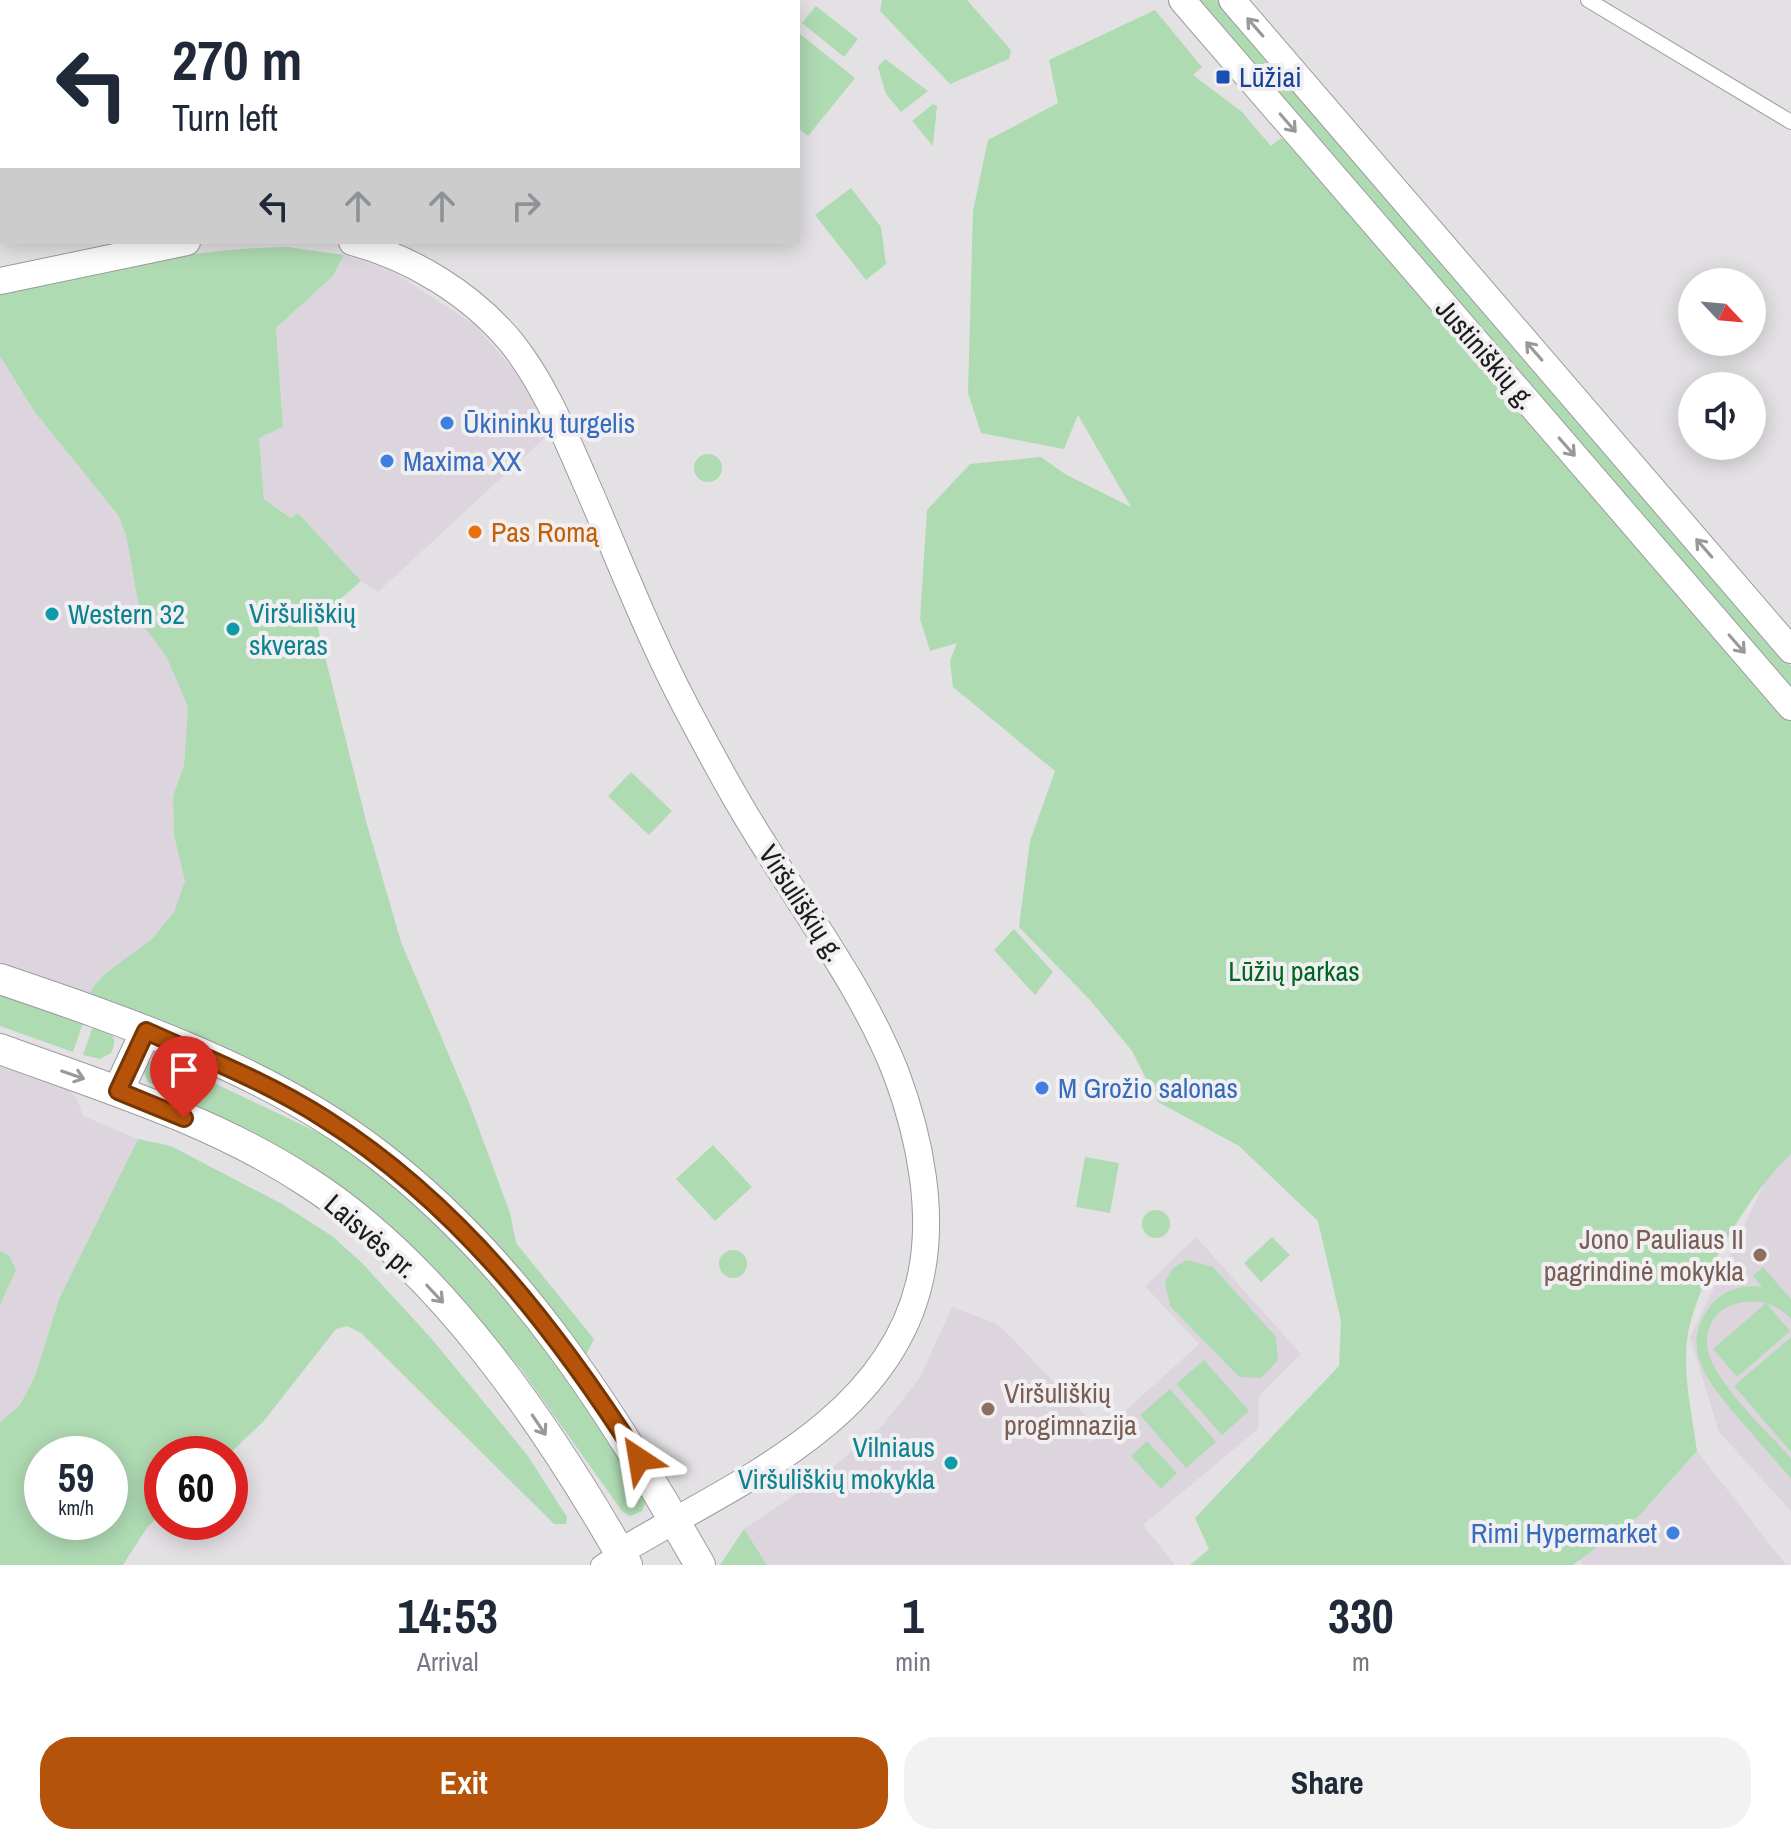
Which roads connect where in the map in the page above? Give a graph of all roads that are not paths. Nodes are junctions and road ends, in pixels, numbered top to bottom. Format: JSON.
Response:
{"nodes":[{"id":1,"x":1182,"y":0,"type":"edge"},
{"id":2,"x":1232,"y":0,"type":"edge"},
{"id":3,"x":1588,"y":0,"type":"edge"},
{"id":4,"x":1791,"y":122,"type":"edge"},
{"id":5,"x":156,"y":244,"type":"edge"},
{"id":6,"x":358,"y":244,"type":"edge"},
{"id":7,"x":0,"y":281,"type":"edge"},
{"id":8,"x":1791,"y":650,"type":"edge"},
{"id":9,"x":1791,"y":707,"type":"edge"},
{"id":10,"x":0,"y":979,"type":"edge"},
{"id":11,"x":146,"y":1031,"type":"junction"},
{"id":12,"x":0,"y":1049,"type":"edge"},
{"id":13,"x":118,"y":1091,"type":"junction"},
{"id":14,"x":674,"y":1519,"type":"junction"},
{"id":15,"x":616,"y":1561,"type":"edge"},
{"id":16,"x":700,"y":1565,"type":"edge"}],
"edges":[{"from":1,"to":9,"type":"main road","name":"Justiniškių g.","one_way":true},
{"from":8,"to":2,"type":"main road","name":"Justiniškių g.","one_way":true},
{"from":3,"to":4,"type":"street"},
{"from":5,"to":7,"type":"main road"},
{"from":6,"to":14,"type":"main road","name":"Viršuliškių g."},
{"from":10,"to":11,"type":"main road"},
{"from":11,"to":13,"type":"main road"},
{"from":11,"to":14,"type":"main road"},
{"from":12,"to":13,"type":"main road","name":"Laisvės pr.","one_way":true},
{"from":13,"to":15,"type":"main road","name":"Laisvės pr.","one_way":true},
{"from":14,"to":15,"type":"main road","name":"Viršuliškių g."},
{"from":14,"to":16,"type":"main road"}]}
